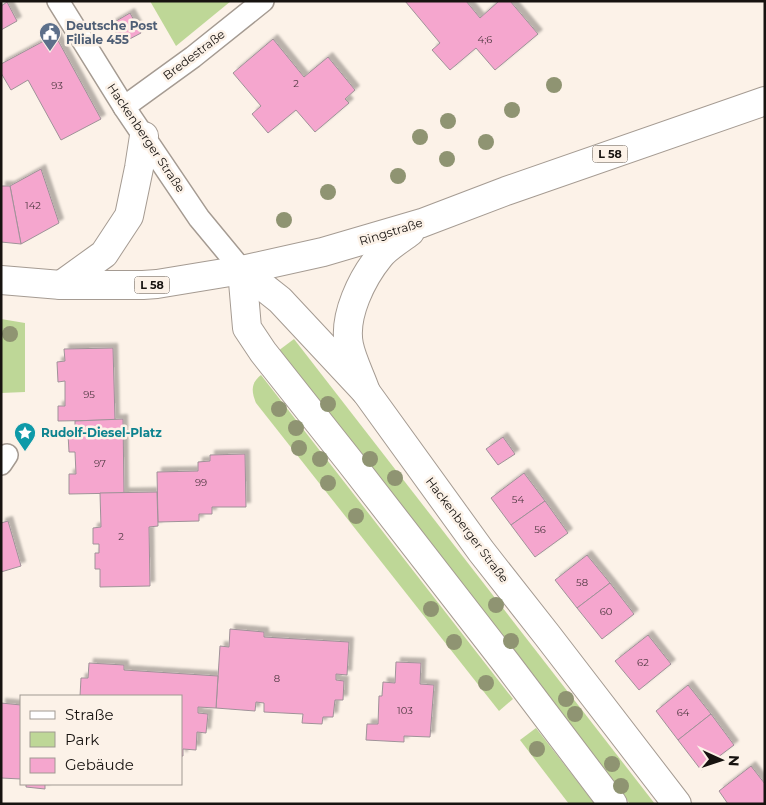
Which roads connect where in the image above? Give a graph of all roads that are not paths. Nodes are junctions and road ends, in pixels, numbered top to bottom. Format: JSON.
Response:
{"nodes":[{"id":1,"x":58,"y":1,"type":"edge"},
{"id":2,"x":263,"y":1,"type":"edge"},
{"id":3,"x":765,"y":101,"type":"edge"},
{"id":4,"x":124,"y":107,"type":"junction"},
{"id":5,"x":144,"y":136,"type":"junction"},
{"id":6,"x":422,"y":223,"type":"junction"},
{"id":7,"x":242,"y":270,"type":"junction"},
{"id":8,"x":1,"y":280,"type":"edge"},
{"id":9,"x":61,"y":285,"type":"junction"},
{"id":10,"x":366,"y":392,"type":"junction"},
{"id":11,"x":613,"y":804,"type":"edge"},
{"id":12,"x":677,"y":804,"type":"edge"}],
"edges":[{"from":1,"to":4,"type":"street","name":"Hackenberger Straße"},
{"from":2,"to":4,"type":"street","name":"Bredestraße"},
{"from":3,"to":6,"type":"street","name":"Ringstraße","number":"L 58"},
{"from":4,"to":5,"type":"street","name":"Hackenberger Straße"},
{"from":5,"to":7,"type":"street","name":"Hackenberger Straße"},
{"from":5,"to":9,"type":"street"},
{"from":6,"to":7,"type":"street","name":"Ringstraße","number":"L 58"},
{"from":6,"to":10,"type":"street"},
{"from":7,"to":9,"type":"street","name":"Ringstraße","number":"L 58"},
{"from":7,"to":10,"type":"street","name":"Hackenberger Straße"},
{"from":7,"to":11,"type":"street"},
{"from":8,"to":9,"type":"street","name":"Ringstraße","number":"L 58"},
{"from":10,"to":12,"type":"street","name":"Hackenberger Straße"}]}
